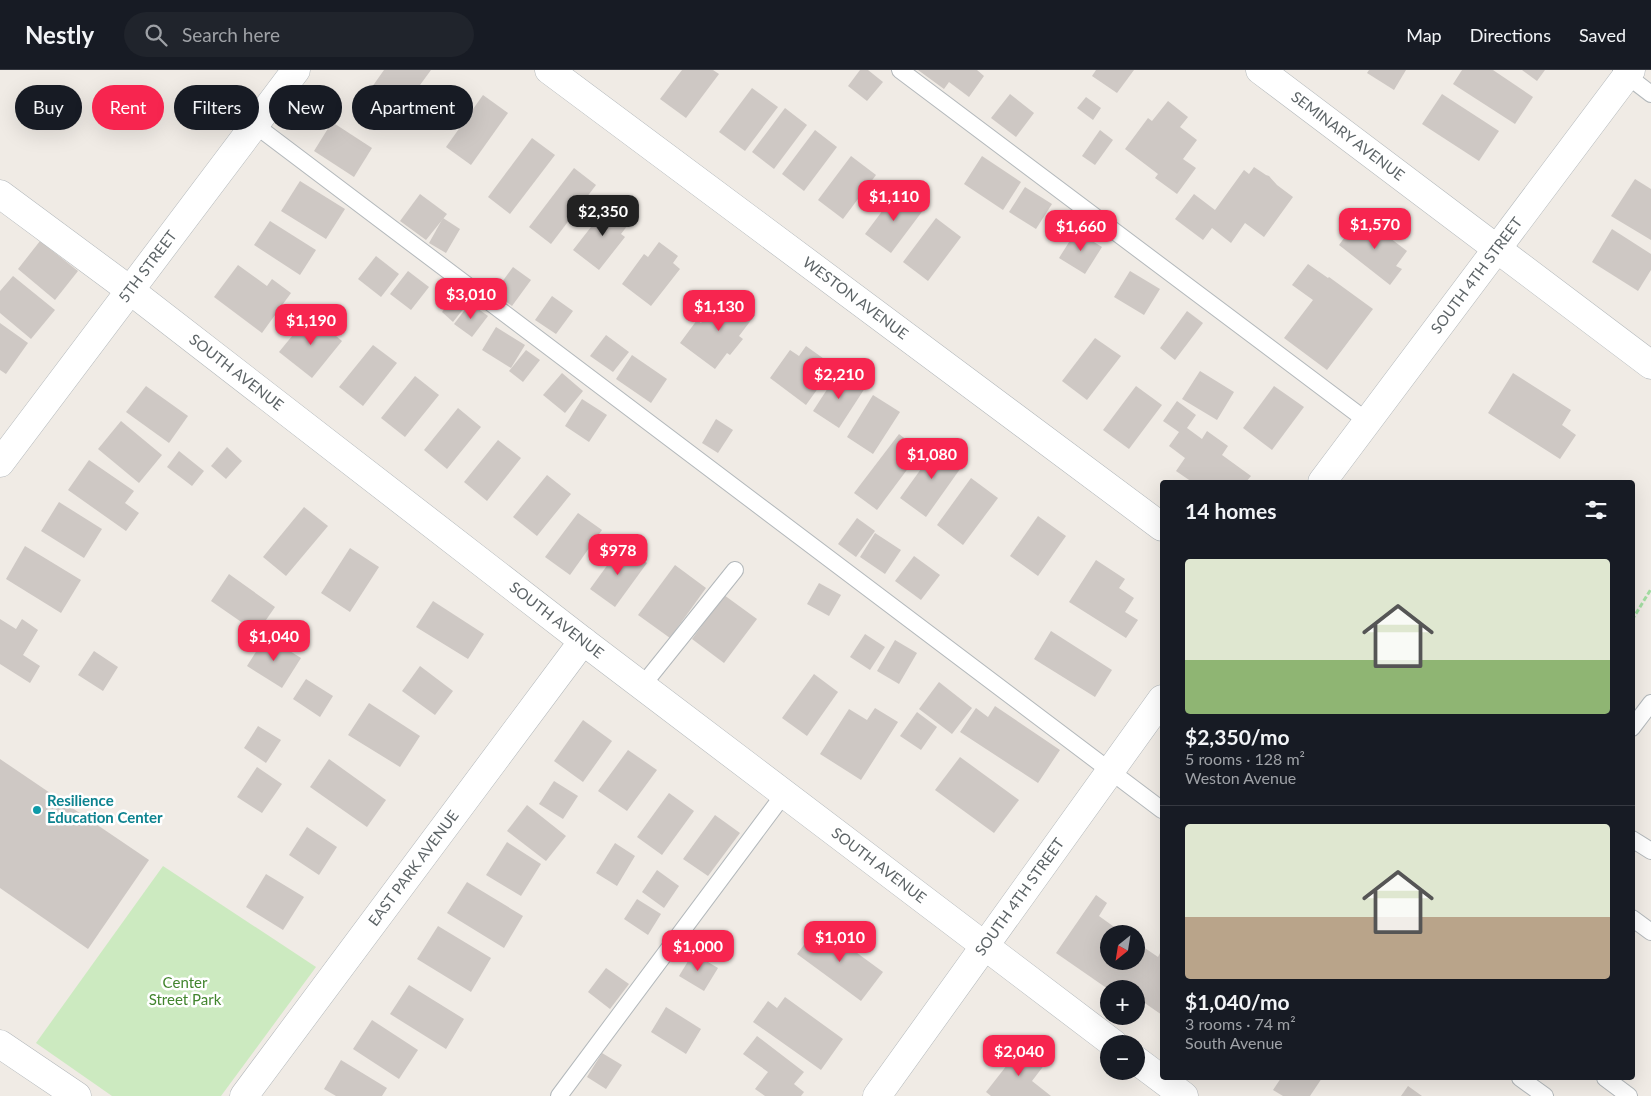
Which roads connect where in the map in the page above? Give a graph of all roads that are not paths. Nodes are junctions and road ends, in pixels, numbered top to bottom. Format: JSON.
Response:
{"nodes":[{"id":1,"x":296,"y":70,"type":"edge"},
{"id":2,"x":549,"y":70,"type":"edge"},
{"id":3,"x":900,"y":70,"type":"edge"},
{"id":4,"x":1260,"y":70,"type":"edge"},
{"id":5,"x":1625,"y":72,"type":"edge"},
{"id":6,"x":1651,"y":94,"type":"edge"},
{"id":7,"x":259,"y":120,"type":"edge"},
{"id":8,"x":259,"y":128,"type":"edge"},
{"id":9,"x":251,"y":130,"type":"edge"},
{"id":10,"x":0,"y":194,"type":"edge"},
{"id":11,"x":1496,"y":248,"type":"junction"},
{"id":12,"x":131,"y":291,"type":"junction"},
{"id":13,"x":1651,"y":365,"type":"edge"},
{"id":14,"x":1367,"y":421,"type":"junction"},
{"id":15,"x":0,"y":463,"type":"edge"},
{"id":16,"x":1323,"y":480,"type":"edge"},
{"id":17,"x":1160,"y":526,"type":"edge"},
{"id":18,"x":735,"y":570,"type":"dead end"},
{"id":19,"x":583,"y":641,"type":"junction"},
{"id":20,"x":642,"y":686,"type":"junction"},
{"id":21,"x":1160,"y":702,"type":"edge"},
{"id":22,"x":1651,"y":704,"type":"edge"},
{"id":23,"x":1635,"y":724,"type":"edge"},
{"id":24,"x":1110,"y":771,"type":"junction"},
{"id":25,"x":784,"y":794,"type":"junction"},
{"id":26,"x":1160,"y":808,"type":"edge"},
{"id":27,"x":1635,"y":840,"type":"edge"},
{"id":28,"x":1651,"y":852,"type":"edge"},
{"id":29,"x":1635,"y":920,"type":"edge"},
{"id":30,"x":1651,"y":932,"type":"edge"},
{"id":31,"x":986,"y":947,"type":"junction"},
{"id":32,"x":1102,"y":1035,"type":"edge"},
{"id":33,"x":0,"y":1044,"type":"edge"},
{"id":34,"x":1145,"y":1067,"type":"edge"},
{"id":35,"x":1160,"y":1078,"type":"edge"},
{"id":36,"x":1163,"y":1080,"type":"edge"},
{"id":37,"x":1523,"y":1080,"type":"edge"},
{"id":38,"x":1608,"y":1080,"type":"edge"},
{"id":39,"x":77,"y":1096,"type":"edge"},
{"id":40,"x":244,"y":1096,"type":"edge"},
{"id":41,"x":559,"y":1096,"type":"edge"},
{"id":42,"x":877,"y":1096,"type":"edge"},
{"id":43,"x":1184,"y":1096,"type":"edge"},
{"id":44,"x":1544,"y":1096,"type":"edge"},
{"id":45,"x":1629,"y":1096,"type":"edge"}],
"edges":[{"from":1,"to":7,"type":"street","name":"5TH STREET"},
{"from":2,"to":17,"type":"street","name":"WESTON AVENUE"},
{"from":3,"to":14,"type":"lane"},
{"from":4,"to":11,"type":"street","name":"SEMINARY AVENUE"},
{"from":5,"to":6,"type":"lane"},
{"from":5,"to":11,"type":"street","name":"SOUTH 4TH STREET"},
{"from":8,"to":24,"type":"lane"},
{"from":9,"to":12,"type":"street","name":"5TH STREET"},
{"from":10,"to":12,"type":"street","name":"SOUTH AVENUE"},
{"from":11,"to":13,"type":"street","name":"SEMINARY AVENUE"},
{"from":11,"to":14,"type":"street","name":"SOUTH 4TH STREET"},
{"from":12,"to":15,"type":"street","name":"5TH STREET"},
{"from":12,"to":19,"type":"street","name":"SOUTH AVENUE"},
{"from":14,"to":16,"type":"street","name":"SOUTH 4TH STREET"},
{"from":18,"to":20,"type":"lane"},
{"from":19,"to":20,"type":"street","name":"SOUTH AVENUE"},
{"from":19,"to":40,"type":"street","name":"EAST PARK AVENUE"},
{"from":20,"to":25,"type":"street","name":"SOUTH AVENUE"},
{"from":21,"to":24,"type":"street","name":"SOUTH 4TH STREET"},
{"from":22,"to":23,"type":"lane"},
{"from":24,"to":26,"type":"lane"},
{"from":24,"to":31,"type":"street","name":"SOUTH 4TH STREET"},
{"from":25,"to":31,"type":"street","name":"SOUTH AVENUE"},
{"from":25,"to":41,"type":"lane"},
{"from":27,"to":28,"type":"lane"},
{"from":29,"to":30,"type":"lane"},
{"from":31,"to":32,"type":"street","name":"SOUTH AVENUE"},
{"from":31,"to":42,"type":"street","name":"SOUTH 4TH STREET"},
{"from":33,"to":39,"type":"street"},
{"from":34,"to":35,"type":"street"},
{"from":36,"to":43,"type":"street"},
{"from":37,"to":44,"type":"lane"},
{"from":38,"to":45,"type":"lane"}]}
